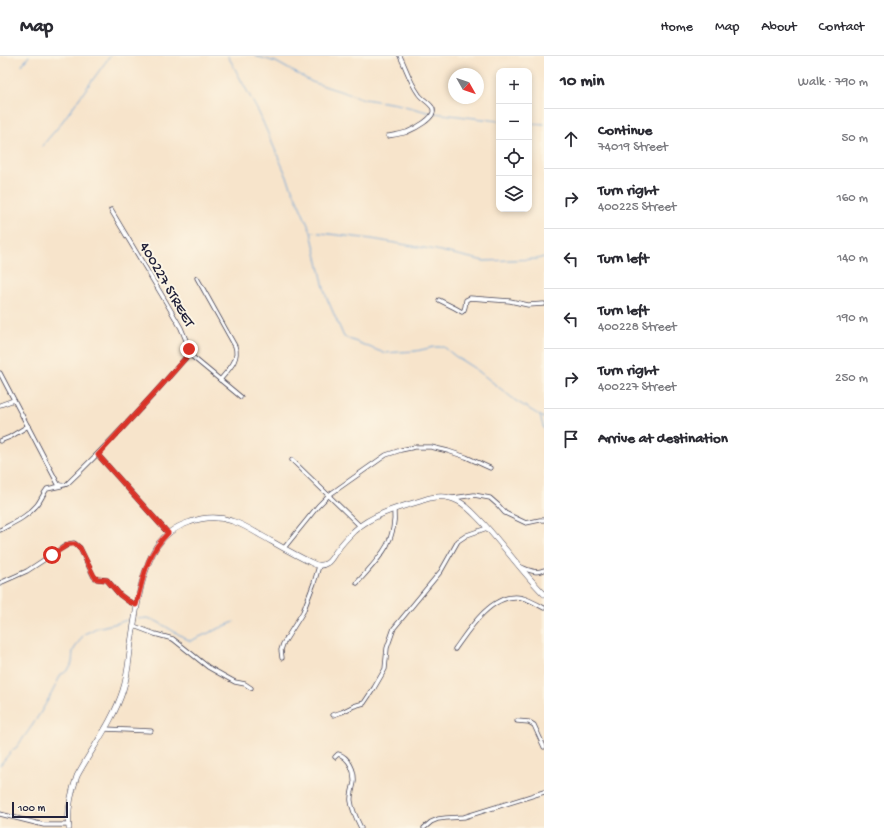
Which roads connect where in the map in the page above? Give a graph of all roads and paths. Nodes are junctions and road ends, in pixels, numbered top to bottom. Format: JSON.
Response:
{"nodes":[{"id":1,"x":400,"y":56,"type":"edge"},
{"id":2,"x":388,"y":136,"type":"dead end"},
{"id":3,"x":111,"y":210,"type":"dead end"},
{"id":4,"x":197,"y":278,"type":"dead end"},
{"id":5,"x":439,"y":300,"type":"dead end"},
{"id":6,"x":544,"y":304,"type":"edge"},
{"id":7,"x":189,"y":354,"type":"junction"},
{"id":8,"x":0,"y":373,"type":"edge"},
{"id":9,"x":220,"y":380,"type":"junction"},
{"id":10,"x":241,"y":397,"type":"dead end"},
{"id":11,"x":14,"y":400,"type":"junction"},
{"id":12,"x":0,"y":405,"type":"edge"},
{"id":13,"x":28,"y":426,"type":"junction"},
{"id":14,"x":0,"y":441,"type":"edge"},
{"id":15,"x":98,"y":455,"type":"junction"},
{"id":16,"x":292,"y":460,"type":"dead end"},
{"id":17,"x":490,"y":468,"type":"dead end"},
{"id":18,"x":62,"y":486,"type":"junction"},
{"id":19,"x":329,"y":495,"type":"junction"},
{"id":20,"x":452,"y":498,"type":"junction"},
{"id":21,"x":394,"y":510,"type":"junction"},
{"id":22,"x":544,"y":520,"type":"edge"},
{"id":23,"x":360,"y":526,"type":"junction"},
{"id":24,"x":487,"y":528,"type":"junction"},
{"id":25,"x":0,"y":530,"type":"edge"},
{"id":26,"x":168,"y":533,"type":"junction"},
{"id":27,"x":284,"y":548,"type":"junction"},
{"id":28,"x":319,"y":566,"type":"junction"},
{"id":29,"x":518,"y":566,"type":"junction"},
{"id":30,"x":544,"y":570,"type":"edge"},
{"id":31,"x":0,"y":583,"type":"edge"},
{"id":32,"x":357,"y":583,"type":"dead end"},
{"id":33,"x":544,"y":594,"type":"edge"},
{"id":34,"x":136,"y":605,"type":"junction"},
{"id":35,"x":544,"y":608,"type":"edge"},
{"id":36,"x":134,"y":626,"type":"junction"},
{"id":37,"x":455,"y":649,"type":"dead end"},
{"id":38,"x":282,"y":658,"type":"dead end"},
{"id":39,"x":251,"y":688,"type":"dead end"},
{"id":40,"x":333,"y":716,"type":"dead end"},
{"id":41,"x":517,"y":721,"type":"dead end"},
{"id":42,"x":105,"y":729,"type":"junction"},
{"id":43,"x":151,"y":731,"type":"dead end"},
{"id":44,"x":544,"y":747,"type":"edge"},
{"id":45,"x":335,"y":757,"type":"dead end"},
{"id":46,"x":544,"y":792,"type":"edge"},
{"id":47,"x":0,"y":814,"type":"edge"},
{"id":48,"x":69,"y":827,"type":"edge"},
{"id":49,"x":361,"y":828,"type":"edge"},
{"id":50,"x":424,"y":828,"type":"edge"}],
"edges":[{"from":1,"to":2,"type":"street"},
{"from":3,"to":7,"type":"street","name":"400227 STREET"},
{"from":4,"to":9,"type":"street"},
{"from":5,"to":6,"type":"street"},
{"from":7,"to":9,"type":"street"},
{"from":7,"to":15,"type":"street"},
{"from":8,"to":11,"type":"street"},
{"from":9,"to":10,"type":"street"},
{"from":11,"to":12,"type":"street"},
{"from":11,"to":13,"type":"street"},
{"from":13,"to":14,"type":"street"},
{"from":13,"to":18,"type":"street"},
{"from":15,"to":18,"type":"street"},
{"from":15,"to":26,"type":"street"},
{"from":16,"to":19,"type":"street"},
{"from":17,"to":19,"type":"street"},
{"from":18,"to":25,"type":"street"},
{"from":19,"to":23,"type":"street"},
{"from":19,"to":27,"type":"street"},
{"from":20,"to":21,"type":"street"},
{"from":20,"to":22,"type":"street"},
{"from":20,"to":24,"type":"street"},
{"from":21,"to":23,"type":"street"},
{"from":21,"to":32,"type":"street"},
{"from":23,"to":28,"type":"street"},
{"from":24,"to":29,"type":"street"},
{"from":24,"to":40,"type":"street"},
{"from":26,"to":27,"type":"street"},
{"from":26,"to":34,"type":"street"},
{"from":27,"to":28,"type":"street"},
{"from":28,"to":38,"type":"street"},
{"from":29,"to":30,"type":"street"},
{"from":29,"to":33,"type":"street"},
{"from":31,"to":34,"type":"street"},
{"from":34,"to":36,"type":"street"},
{"from":35,"to":37,"type":"street"},
{"from":36,"to":39,"type":"street"},
{"from":36,"to":42,"type":"street"},
{"from":41,"to":44,"type":"street"},
{"from":42,"to":43,"type":"street"},
{"from":42,"to":48,"type":"street"},
{"from":45,"to":49,"type":"street"},
{"from":46,"to":50,"type":"street"},
{"from":47,"to":48,"type":"street"}]}
